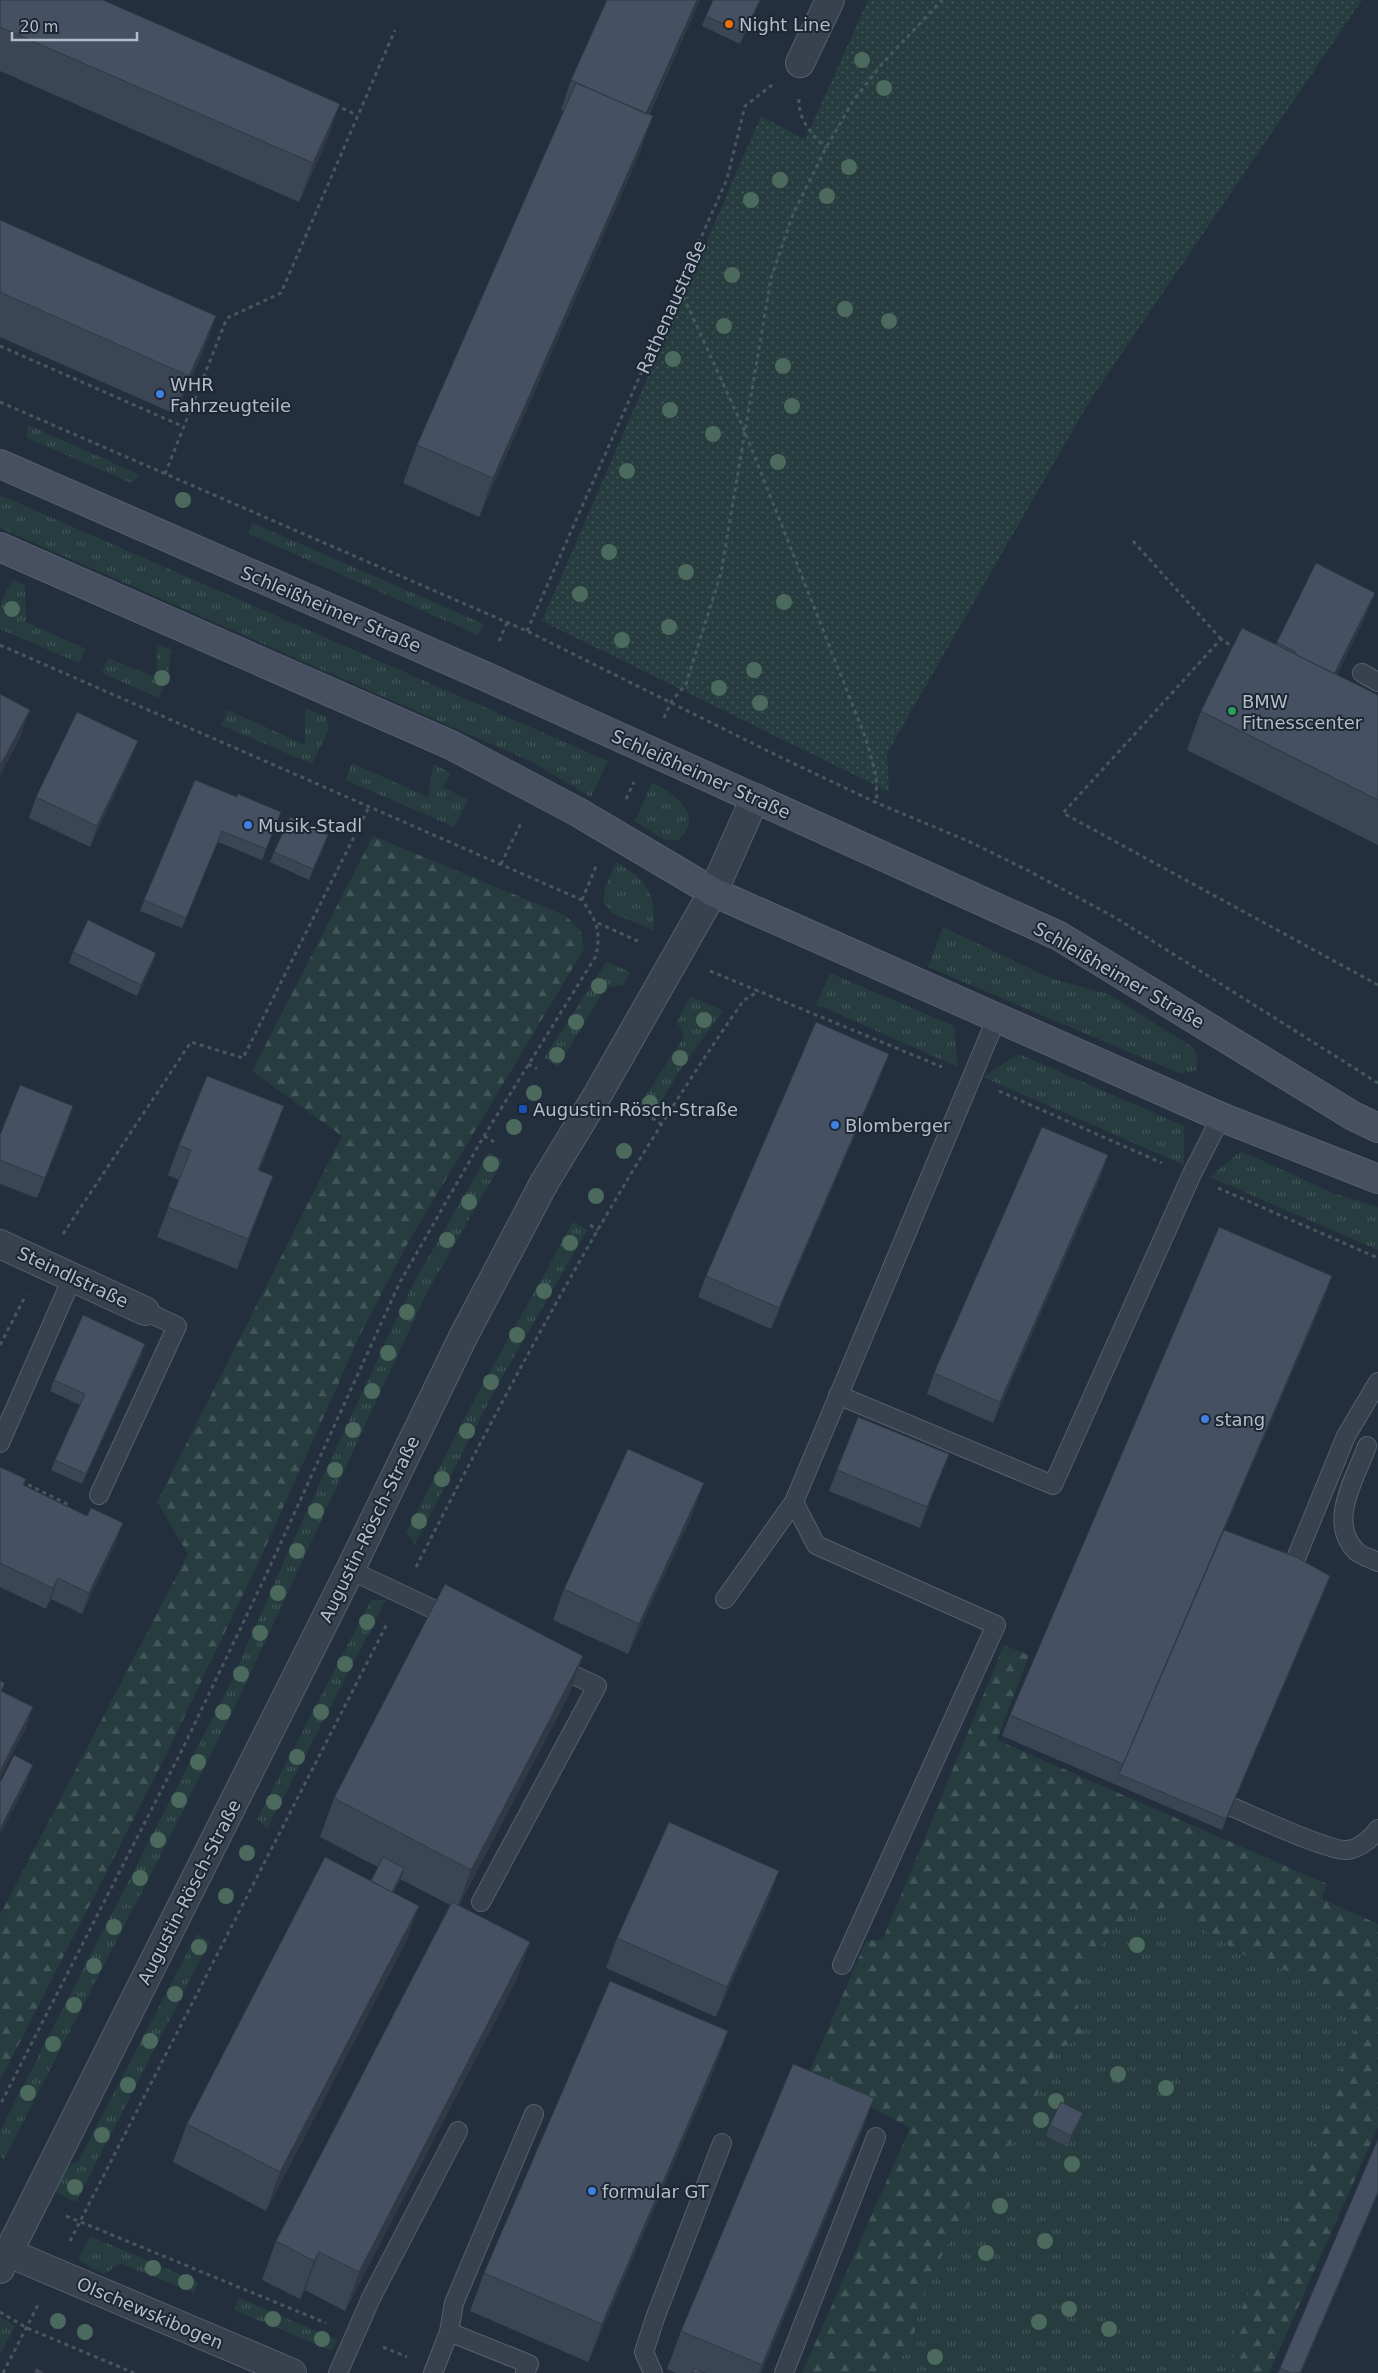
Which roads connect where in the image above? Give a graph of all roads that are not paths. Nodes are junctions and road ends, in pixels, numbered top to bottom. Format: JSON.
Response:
{"nodes":[{"id":1,"x":830,"y":0,"type":"edge"},
{"id":2,"x":800,"y":63,"type":"road end"},
{"id":3,"x":0,"y":464,"type":"edge"},
{"id":4,"x":0,"y":547,"type":"edge"},
{"id":5,"x":1362,"y":674,"type":"dead end"},
{"id":6,"x":1378,"y":682,"type":"edge"},
{"id":7,"x":755,"y":798,"type":"junction"},
{"id":8,"x":713,"y":892,"type":"junction"},
{"id":9,"x":997,"y":1017,"type":"junction"},
{"id":10,"x":1220,"y":1117,"type":"junction"},
{"id":11,"x":1378,"y":1128,"type":"edge"},
{"id":12,"x":1378,"y":1179,"type":"edge"},
{"id":13,"x":0,"y":1244,"type":"edge"},
{"id":14,"x":73,"y":1276,"type":"junction"},
{"id":15,"x":145,"y":1311,"type":"joint"},
{"id":16,"x":1378,"y":1382,"type":"edge"},
{"id":17,"x":838,"y":1395,"type":"junction"},
{"id":18,"x":0,"y":1443,"type":"edge"},
{"id":19,"x":1367,"y":1446,"type":"dead end"},
{"id":20,"x":98,"y":1495,"type":"dead end"},
{"id":21,"x":794,"y":1502,"type":"junction"},
{"id":22,"x":1378,"y":1562,"type":"edge"},
{"id":23,"x":1292,"y":1568,"type":"edge"},
{"id":24,"x":350,"y":1570,"type":"junction"},
{"id":25,"x":725,"y":1599,"type":"dead end"},
{"id":26,"x":473,"y":1628,"type":"edge"},
{"id":27,"x":535,"y":1657,"type":"edge"},
{"id":28,"x":1232,"y":1807,"type":"edge"},
{"id":29,"x":1378,"y":1829,"type":"edge"},
{"id":30,"x":481,"y":1902,"type":"dead end"},
{"id":31,"x":842,"y":1965,"type":"dead end"},
{"id":32,"x":534,"y":2114,"type":"dead end"},
{"id":33,"x":458,"y":2131,"type":"dead end"},
{"id":34,"x":876,"y":2137,"type":"dead end"},
{"id":35,"x":722,"y":2143,"type":"dead end"},
{"id":36,"x":4,"y":2261,"type":"edge"},
{"id":37,"x":449,"y":2332,"type":"junction"},
{"id":38,"x":434,"y":2371,"type":"edge"},
{"id":39,"x":292,"y":2373,"type":"edge"},
{"id":40,"x":338,"y":2373,"type":"edge"},
{"id":41,"x":525,"y":2373,"type":"edge"},
{"id":42,"x":654,"y":2373,"type":"edge"},
{"id":43,"x":784,"y":2373,"type":"edge"}],
"edges":[{"from":1,"to":2,"type":"street"},
{"from":3,"to":7,"type":"main road","name":"Schleißheimer Straße"},
{"from":4,"to":8,"type":"main road"},
{"from":5,"to":6,"type":"lane"},
{"from":7,"to":8,"type":"street","name":"Augustin-Rösch-Straße"},
{"from":7,"to":11,"type":"main road","name":"Schleißheimer Straße"},
{"from":8,"to":9,"type":"main road"},
{"from":8,"to":24,"type":"street","name":"Augustin-Rösch-Straße"},
{"from":9,"to":10,"type":"main road"},
{"from":9,"to":17,"type":"lane"},
{"from":10,"to":12,"type":"main road"},
{"from":10,"to":17,"type":"lane"},
{"from":13,"to":14,"type":"street","name":"Steindlstraße"},
{"from":14,"to":15,"type":"street","name":"Steindlstraße"},
{"from":14,"to":18,"type":"lane"},
{"from":15,"to":20,"type":"lane"},
{"from":16,"to":23,"type":"lane"},
{"from":17,"to":21,"type":"lane"},
{"from":19,"to":22,"type":"lane"},
{"from":21,"to":25,"type":"lane"},
{"from":21,"to":31,"type":"lane"},
{"from":24,"to":26,"type":"lane"},
{"from":24,"to":36,"type":"street","name":"Augustin-Rösch-Straße"},
{"from":27,"to":30,"type":"lane"},
{"from":28,"to":29,"type":"lane"},
{"from":32,"to":37,"type":"lane"},
{"from":33,"to":40,"type":"lane"},
{"from":34,"to":43,"type":"lane"},
{"from":35,"to":42,"type":"lane"},
{"from":36,"to":39,"type":"street","name":"Olschewskibogen"},
{"from":37,"to":38,"type":"lane"},
{"from":37,"to":41,"type":"lane"}]}
